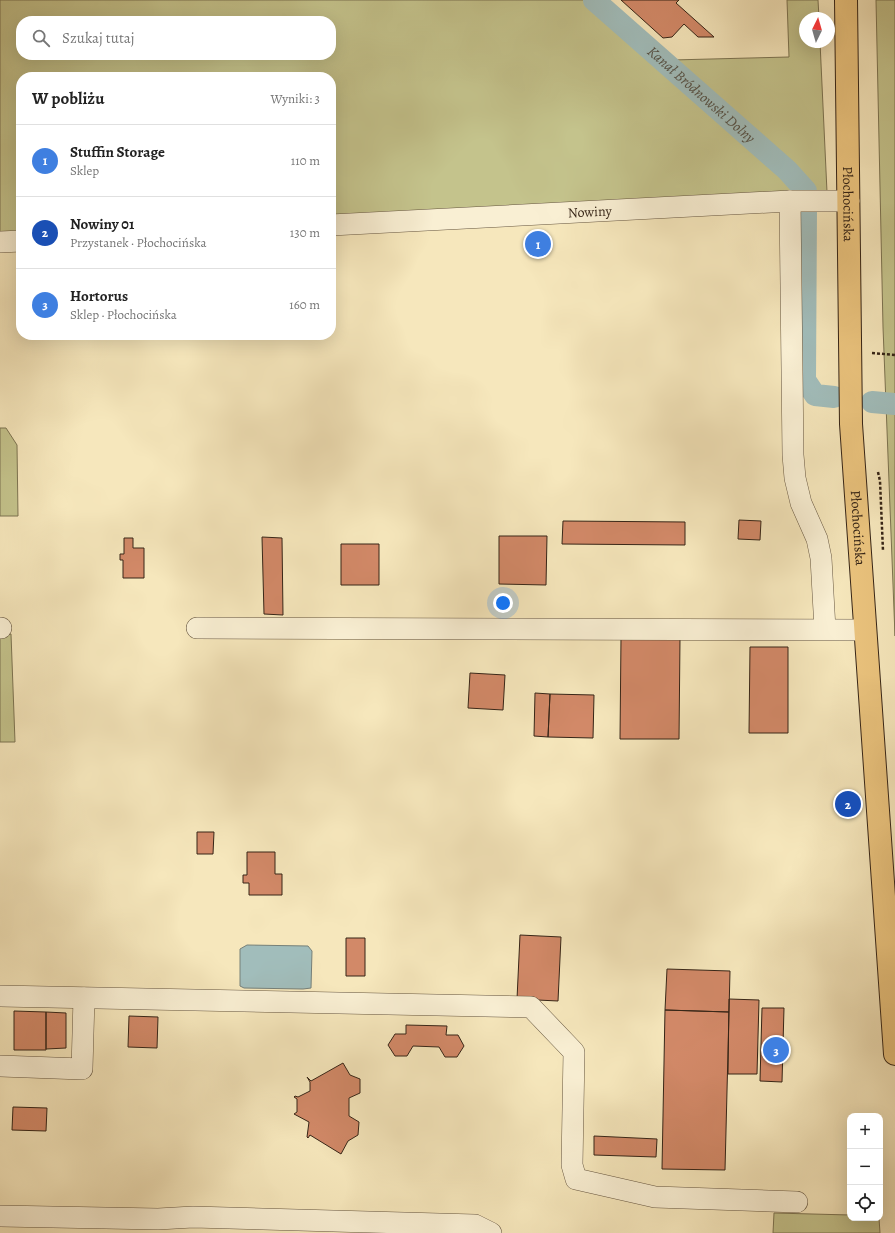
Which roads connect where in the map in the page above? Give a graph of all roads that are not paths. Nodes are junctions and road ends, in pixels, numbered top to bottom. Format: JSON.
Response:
{"nodes":[{"id":1,"x":846,"y":0,"type":"edge"},
{"id":2,"x":790,"y":201,"type":"junction"},
{"id":3,"x":849,"y":201,"type":"junction"},
{"id":4,"x":336,"y":225,"type":"edge"},
{"id":5,"x":16,"y":241,"type":"edge"},
{"id":6,"x":0,"y":242,"type":"edge"},
{"id":7,"x":197,"y":628,"type":"dead end"},
{"id":8,"x":825,"y":629,"type":"junction"},
{"id":9,"x":865,"y":630,"type":"junction"},
{"id":10,"x":0,"y":996,"type":"edge"},
{"id":11,"x":84,"y":998,"type":"junction"},
{"id":12,"x":895,"y":1054,"type":"edge"},
{"id":13,"x":0,"y":1066,"type":"edge"},
{"id":14,"x":797,"y":1202,"type":"dead end"},
{"id":15,"x":0,"y":1216,"type":"edge"},
{"id":16,"x":158,"y":1226,"type":"edge"},
{"id":17,"x":491,"y":1233,"type":"edge"}],
"edges":[{"from":1,"to":3,"type":"main road","name":"Płochocińska"},
{"from":2,"to":3,"type":"lane","name":"Nowiny"},
{"from":2,"to":4,"type":"lane","name":"Nowiny"},
{"from":2,"to":8,"type":"lane"},
{"from":3,"to":9,"type":"main road","name":"Płochocińska"},
{"from":5,"to":6,"type":"lane"},
{"from":7,"to":8,"type":"lane"},
{"from":8,"to":9,"type":"lane"},
{"from":9,"to":12,"type":"main road","name":"Płochocińska"},
{"from":10,"to":11,"type":"lane"},
{"from":11,"to":13,"type":"lane"},
{"from":11,"to":14,"type":"lane"},
{"from":15,"to":16,"type":"lane"},
{"from":16,"to":17,"type":"lane"}]}
